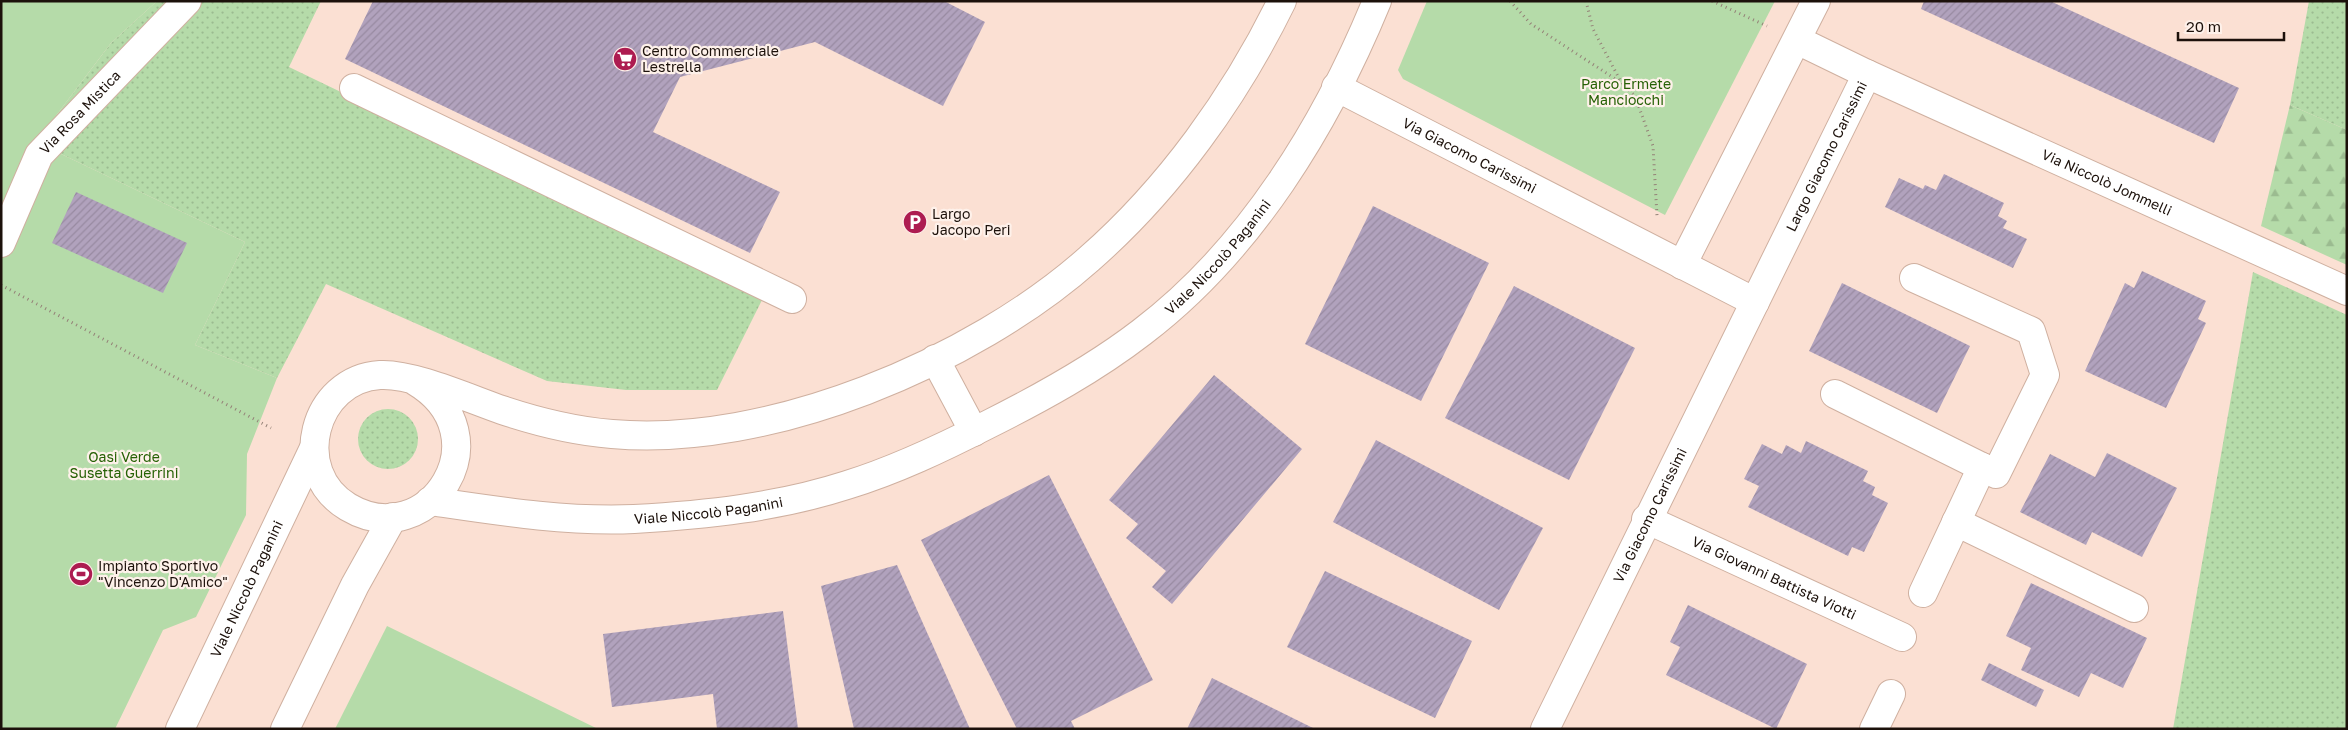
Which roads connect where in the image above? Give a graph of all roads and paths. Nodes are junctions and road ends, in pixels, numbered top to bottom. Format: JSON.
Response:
{"nodes":[{"id":1,"x":187,"y":1,"type":"edge"},
{"id":2,"x":1282,"y":1,"type":"edge"},
{"id":3,"x":1377,"y":1,"type":"edge"},
{"id":4,"x":1510,"y":1,"type":"edge"},
{"id":5,"x":1586,"y":1,"type":"edge"},
{"id":6,"x":1712,"y":1,"type":"edge"},
{"id":7,"x":1816,"y":1,"type":"edge"},
{"id":8,"x":1770,"y":28,"type":"dead end"},
{"id":9,"x":1797,"y":40,"type":"junction"},
{"id":10,"x":1867,"y":74,"type":"junction"},
{"id":11,"x":1621,"y":82,"type":"junction"},
{"id":12,"x":354,"y":88,"type":"dead end"},
{"id":13,"x":1336,"y":88,"type":"junction"},
{"id":14,"x":1657,"y":219,"type":"dead end"},
{"id":15,"x":1,"y":243,"type":"edge"},
{"id":16,"x":1682,"y":265,"type":"junction"},
{"id":17,"x":1914,"y":278,"type":"dead end"},
{"id":18,"x":1,"y":285,"type":"edge"},
{"id":19,"x":2347,"y":291,"type":"edge"},
{"id":20,"x":792,"y":299,"type":"dead end"},
{"id":21,"x":1755,"y":302,"type":"junction"},
{"id":22,"x":935,"y":359,"type":"junction"},
{"id":23,"x":415,"y":381,"type":"junction"},
{"id":24,"x":1835,"y":394,"type":"dead end"},
{"id":25,"x":271,"y":428,"type":"dead end"},
{"id":26,"x":974,"y":432,"type":"junction"},
{"id":27,"x":313,"y":450,"type":"junction"},
{"id":28,"x":1982,"y":466,"type":"junction"},
{"id":29,"x":430,"y":501,"type":"junction"},
{"id":30,"x":393,"y":517,"type":"junction"},
{"id":31,"x":1646,"y":520,"type":"junction"},
{"id":32,"x":1956,"y":522,"type":"junction"},
{"id":33,"x":1923,"y":593,"type":"dead end"},
{"id":34,"x":2134,"y":608,"type":"dead end"},
{"id":35,"x":1902,"y":637,"type":"dead end"},
{"id":36,"x":1890,"y":694,"type":"dead end"},
{"id":37,"x":180,"y":729,"type":"edge"},
{"id":38,"x":285,"y":729,"type":"edge"},
{"id":39,"x":1545,"y":729,"type":"edge"},
{"id":40,"x":1874,"y":729,"type":"edge"}],
"edges":[{"from":1,"to":15,"type":"street","name":"Via Rosa Mistica"},
{"from":2,"to":22,"type":"street","name":"Viale Niccolò Paganini"},
{"from":3,"to":13,"type":"street","name":"Viale Niccolò Paganini"},
{"from":4,"to":11,"type":"path"},
{"from":5,"to":11,"type":"path"},
{"from":6,"to":8,"type":"path"},
{"from":7,"to":9,"type":"street"},
{"from":9,"to":10,"type":"street","name":"Largo Giacomo Carissimi"},
{"from":9,"to":16,"type":"street"},
{"from":10,"to":19,"type":"street","name":"Via Niccolò Jommelli"},
{"from":10,"to":21,"type":"street","name":"Largo Giacomo Carissimi"},
{"from":11,"to":14,"type":"path"},
{"from":12,"to":20,"type":"street"},
{"from":13,"to":16,"type":"street","name":"Via Giacomo Carissimi"},
{"from":13,"to":26,"type":"street","name":"Viale Niccolò Paganini"},
{"from":16,"to":21,"type":"street"},
{"from":17,"to":28,"type":"street"},
{"from":18,"to":25,"type":"path"},
{"from":21,"to":31,"type":"street","name":"Via Giacomo Carissimi"},
{"from":22,"to":23,"type":"street","name":"Viale Niccolò Paganini"},
{"from":22,"to":26,"type":"street"},
{"from":23,"to":27,"type":"street","name":"Viale Niccolò Paganini"},
{"from":23,"to":29,"type":"street","name":"Viale Niccolò Paganini"},
{"from":24,"to":28,"type":"street"},
{"from":26,"to":29,"type":"street","name":"Viale Niccolò Paganini"},
{"from":27,"to":30,"type":"street","name":"Viale Niccolò Paganini"},
{"from":27,"to":37,"type":"street","name":"Viale Niccolò Paganini"},
{"from":28,"to":32,"type":"street"},
{"from":29,"to":30,"type":"street","name":"Viale Niccolò Paganini"},
{"from":30,"to":38,"type":"street"},
{"from":31,"to":35,"type":"street","name":"Via Giovanni Battista Viotti"},
{"from":31,"to":39,"type":"street","name":"Via Giacomo Carissimi"},
{"from":32,"to":33,"type":"street"},
{"from":32,"to":34,"type":"street"},
{"from":36,"to":40,"type":"street"}]}
